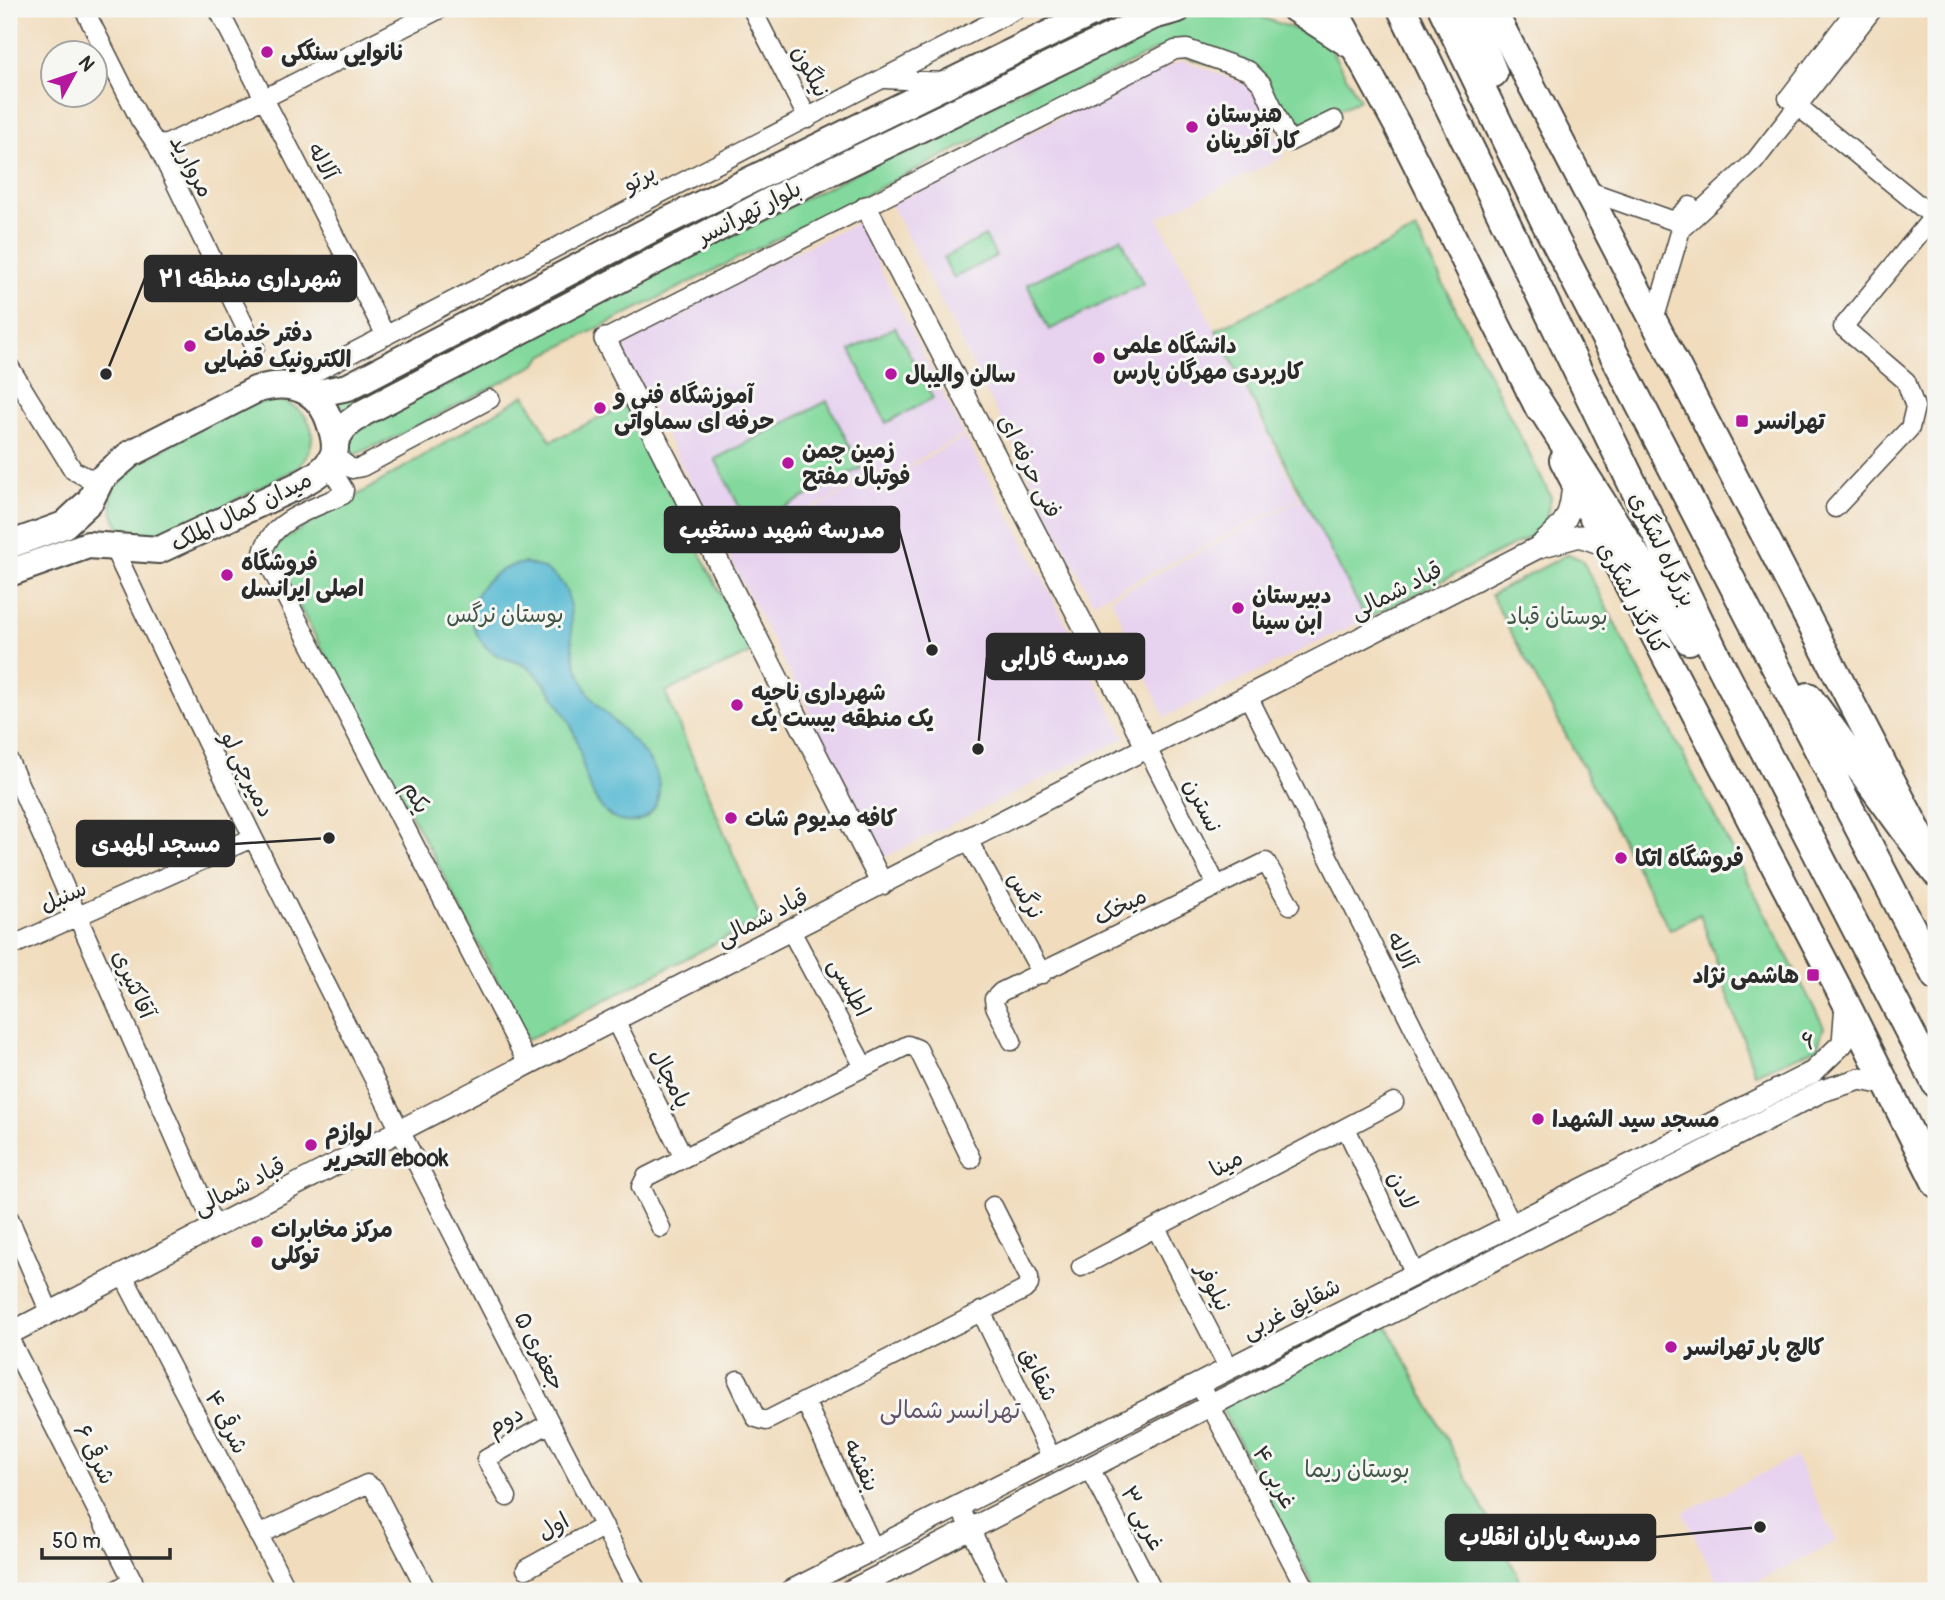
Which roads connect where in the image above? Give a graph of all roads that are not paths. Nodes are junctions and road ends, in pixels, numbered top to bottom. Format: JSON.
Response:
{"nodes":[{"id":1,"x":85,"y":9,"type":"edge"},
{"id":2,"x":218,"y":9,"type":"edge"},
{"id":3,"x":440,"y":9,"type":"edge"},
{"id":4,"x":752,"y":9,"type":"edge"},
{"id":5,"x":1100,"y":9,"type":"edge"},
{"id":6,"x":1178,"y":9,"type":"edge"},
{"id":7,"x":1296,"y":9,"type":"edge"},
{"id":8,"x":1334,"y":9,"type":"edge"},
{"id":9,"x":1402,"y":9,"type":"edge"},
{"id":10,"x":1443,"y":9,"type":"edge"},
{"id":11,"x":1467,"y":9,"type":"edge"},
{"id":12,"x":1492,"y":9,"type":"edge"},
{"id":13,"x":1856,"y":9,"type":"edge"},
{"id":14,"x":1873,"y":9,"type":"edge"},
{"id":15,"x":1011,"y":10,"type":"edge"},
{"id":16,"x":1354,"y":48,"type":"junction"},
{"id":17,"x":885,"y":79,"type":"junction"},
{"id":18,"x":948,"y":82,"type":"junction"},
{"id":19,"x":263,"y":99,"type":"junction"},
{"id":20,"x":1793,"y":102,"type":"junction"},
{"id":21,"x":808,"y":119,"type":"junction"},
{"id":22,"x":1334,"y":120,"type":"dead end"},
{"id":23,"x":157,"y":145,"type":"junction"},
{"id":24,"x":1586,"y":190,"type":"junction"},
{"id":25,"x":866,"y":207,"type":"junction"},
{"id":26,"x":1934,"y":218,"type":"edge"},
{"id":27,"x":1545,"y":220,"type":"junction"},
{"id":28,"x":1654,"y":321,"type":"junction"},
{"id":29,"x":386,"y":336,"type":"junction"},
{"id":30,"x":605,"y":339,"type":"joint"},
{"id":31,"x":255,"y":347,"type":"dead end"},
{"id":32,"x":9,"y":366,"type":"edge"},
{"id":33,"x":302,"y":389,"type":"junction"},
{"id":34,"x":1531,"y":391,"type":"junction"},
{"id":35,"x":490,"y":399,"type":"dead end"},
{"id":36,"x":332,"y":453,"type":"junction"},
{"id":37,"x":1573,"y":482,"type":"junction"},
{"id":38,"x":95,"y":490,"type":"junction"},
{"id":39,"x":1835,"y":508,"type":"dead end"},
{"id":40,"x":9,"y":545,"type":"edge"},
{"id":41,"x":1605,"y":545,"type":"junction"},
{"id":42,"x":113,"y":547,"type":"junction"},
{"id":43,"x":1539,"y":547,"type":"junction"},
{"id":44,"x":9,"y":573,"type":"edge"},
{"id":45,"x":1757,"y":627,"type":"junction"},
{"id":46,"x":1248,"y":696,"type":"junction"},
{"id":47,"x":1147,"y":748,"type":"junction"},
{"id":48,"x":9,"y":761,"type":"edge"},
{"id":49,"x":1798,"y":818,"type":"junction"},
{"id":50,"x":252,"y":838,"type":"junction"},
{"id":51,"x":968,"y":840,"type":"junction"},
{"id":52,"x":1936,"y":867,"type":"edge"},
{"id":53,"x":1936,"y":872,"type":"edge"},
{"id":54,"x":882,"y":884,"type":"junction"},
{"id":55,"x":1216,"y":884,"type":"junction"},
{"id":56,"x":1290,"y":905,"type":"dead end"},
{"id":57,"x":77,"y":916,"type":"junction"},
{"id":58,"x":792,"y":931,"type":"junction"},
{"id":59,"x":9,"y":947,"type":"edge"},
{"id":60,"x":1042,"y":974,"type":"junction"},
{"id":61,"x":1936,"y":976,"type":"edge"},
{"id":62,"x":1846,"y":1003,"type":"junction"},
{"id":63,"x":616,"y":1022,"type":"junction"},
{"id":64,"x":1012,"y":1041,"type":"dead end"},
{"id":65,"x":528,"y":1064,"type":"junction"},
{"id":66,"x":864,"y":1067,"type":"junction"},
{"id":67,"x":1818,"y":1082,"type":"junction"},
{"id":68,"x":1936,"y":1083,"type":"edge"},
{"id":69,"x":1884,"y":1084,"type":"junction"},
{"id":70,"x":1394,"y":1102,"type":"dead end"},
{"id":71,"x":1346,"y":1128,"type":"junction"},
{"id":72,"x":400,"y":1133,"type":"junction"},
{"id":73,"x":683,"y":1156,"type":"junction"},
{"id":74,"x":971,"y":1159,"type":"dead end"},
{"id":75,"x":1936,"y":1184,"type":"edge"},
{"id":76,"x":1585,"y":1188,"type":"junction"},
{"id":77,"x":993,"y":1206,"type":"dead end"},
{"id":78,"x":1595,"y":1208,"type":"junction"},
{"id":79,"x":9,"y":1218,"type":"edge"},
{"id":80,"x":1512,"y":1225,"type":"junction"},
{"id":81,"x":215,"y":1228,"type":"junction"},
{"id":82,"x":661,"y":1228,"type":"dead end"},
{"id":83,"x":1156,"y":1228,"type":"junction"},
{"id":84,"x":1081,"y":1267,"type":"dead end"},
{"id":85,"x":123,"y":1275,"type":"junction"},
{"id":86,"x":1415,"y":1275,"type":"junction"},
{"id":87,"x":981,"y":1311,"type":"junction"},
{"id":88,"x":50,"y":1313,"type":"junction"},
{"id":89,"x":9,"y":1336,"type":"edge"},
{"id":90,"x":1229,"y":1369,"type":"junction"},
{"id":91,"x":738,"y":1380,"type":"dead end"},
{"id":92,"x":1199,"y":1384,"type":"junction"},
{"id":93,"x":805,"y":1401,"type":"junction"},
{"id":94,"x":1210,"y":1406,"type":"junction"},
{"id":95,"x":550,"y":1423,"type":"junction"},
{"id":96,"x":1052,"y":1459,"type":"junction"},
{"id":97,"x":1090,"y":1468,"type":"junction"},
{"id":98,"x":507,"y":1497,"type":"dead end"},
{"id":99,"x":959,"y":1506,"type":"junction"},
{"id":100,"x":604,"y":1526,"type":"junction"},
{"id":101,"x":969,"y":1530,"type":"junction"},
{"id":102,"x":258,"y":1535,"type":"junction"},
{"id":103,"x":874,"y":1549,"type":"junction"},
{"id":104,"x":526,"y":1569,"type":"dead end"},
{"id":105,"x":135,"y":1586,"type":"edge"},
{"id":106,"x":855,"y":1590,"type":"edge"},
{"id":107,"x":115,"y":1591,"type":"edge"},
{"id":108,"x":288,"y":1591,"type":"edge"},
{"id":109,"x":427,"y":1591,"type":"edge"},
{"id":110,"x":637,"y":1591,"type":"edge"},
{"id":111,"x":792,"y":1591,"type":"edge"},
{"id":112,"x":1001,"y":1591,"type":"edge"},
{"id":113,"x":1153,"y":1591,"type":"edge"},
{"id":114,"x":1307,"y":1591,"type":"edge"}],
"edges":[{"from":1,"to":23,"type":"street","name":"مروارید"},
{"from":2,"to":19,"type":"street","name":"آلاله"},
{"from":3,"to":19,"type":"street"},
{"from":4,"to":21,"type":"street","name":"نیلگون"},
{"from":5,"to":18,"type":"main road","name":"بلوار تهرانسر"},
{"from":6,"to":36,"type":"main road","name":"بلوار تهرانسر"},
{"from":7,"to":16,"type":"main road"},
{"from":8,"to":16,"type":"main road","name":"کنارگذر لشگری"},
{"from":9,"to":49,"type":"highway","name":"بزرگراه لشگری"},
{"from":10,"to":27,"type":"highway","name":"بزرگراه لشگری"},
{"from":11,"to":27,"type":"highway"},
{"from":12,"to":24,"type":"main road"},
{"from":13,"to":20,"type":"street"},
{"from":14,"to":20,"type":"street"},
{"from":15,"to":17,"type":"street","name":"پرتو"},
{"from":16,"to":34,"type":"main road","name":"کنارگذر لشگری"},
{"from":17,"to":18,"type":"street"},
{"from":17,"to":21,"type":"street","name":"پرتو"},
{"from":18,"to":33,"type":"main road","name":"بلوار تهرانسر"},
{"from":19,"to":23,"type":"street"},
{"from":19,"to":29,"type":"street","name":"آلاله"},
{"from":20,"to":24,"type":"street"},
{"from":20,"to":26,"type":"street"},
{"from":20,"to":28,"type":"street"},
{"from":21,"to":29,"type":"street","name":"پرتو"},
{"from":22,"to":25,"type":"street"},
{"from":23,"to":31,"type":"street","name":"مروارید"},
{"from":24,"to":28,"type":"main road"},
{"from":25,"to":30,"type":"street"},
{"from":25,"to":47,"type":"street","name":"فنی حرفه ای"},
{"from":26,"to":39,"type":"street"},
{"from":27,"to":45,"type":"highway","name":"بزرگراه لشگری"},
{"from":28,"to":52,"type":"main road"},
{"from":29,"to":33,"type":"street","name":"پرتو"},
{"from":30,"to":54,"type":"street"},
{"from":32,"to":38,"type":"street"},
{"from":33,"to":36,"type":"main road"},
{"from":33,"to":38,"type":"main road"},
{"from":34,"to":37,"type":"main road","name":"کنارگذر لشگری"},
{"from":34,"to":49,"type":"highway"},
{"from":35,"to":36,"type":"street"},
{"from":36,"to":42,"type":"main road","name":"میدان کمال الملک"},
{"from":36,"to":65,"type":"street","name":"یکم"},
{"from":37,"to":41,"type":"main road","name":"کنارگذر لشگری"},
{"from":37,"to":43,"type":"street"},
{"from":38,"to":40,"type":"main road"},
{"from":38,"to":42,"type":"main road"},
{"from":41,"to":43,"type":"street"},
{"from":41,"to":62,"type":"main road","name":"کنارگذر لشگری"},
{"from":42,"to":44,"type":"main road"},
{"from":42,"to":50,"type":"street","name":"دمیرچی لو"},
{"from":43,"to":46,"type":"street","name":"قباد شمالی"},
{"from":45,"to":53,"type":"highway"},
{"from":45,"to":61,"type":"highway","name":"بزرگراه لشگری"},
{"from":46,"to":47,"type":"street","name":"قباد شمالی"},
{"from":46,"to":80,"type":"street","name":"آلاله"},
{"from":47,"to":51,"type":"street","name":"قباد شمالی"},
{"from":47,"to":55,"type":"street","name":"نسترن"},
{"from":48,"to":57,"type":"street","name":"آقاکثیری"},
{"from":49,"to":68,"type":"highway","name":"بزرگراه لشگری"},
{"from":50,"to":57,"type":"street","name":"سنبل"},
{"from":50,"to":72,"type":"street","name":"دمیرچی لو"},
{"from":51,"to":54,"type":"street","name":"قباد شمالی"},
{"from":51,"to":60,"type":"street","name":"نرگس"},
{"from":54,"to":58,"type":"street","name":"قباد شمالی"},
{"from":55,"to":56,"type":"street","name":"میخک"},
{"from":55,"to":60,"type":"street","name":"میخک"},
{"from":57,"to":59,"type":"street","name":"سنبل"},
{"from":57,"to":81,"type":"street","name":"آقاکثیری"},
{"from":58,"to":63,"type":"street","name":"قباد شمالی"},
{"from":58,"to":66,"type":"street","name":"اطلسی"},
{"from":60,"to":64,"type":"street","name":"میخک"},
{"from":62,"to":67,"type":"street","name":"۶"},
{"from":62,"to":69,"type":"main road","name":"کنارگذر لشگری"},
{"from":63,"to":65,"type":"street","name":"قباد شمالی"},
{"from":63,"to":73,"type":"street","name":"پامچال"},
{"from":65,"to":72,"type":"street","name":"قباد شمالی"},
{"from":66,"to":73,"type":"street"},
{"from":66,"to":74,"type":"street"},
{"from":67,"to":69,"type":"street"},
{"from":67,"to":76,"type":"street","name":"شقایق غربی"},
{"from":67,"to":78,"type":"street"},
{"from":69,"to":75,"type":"main road","name":"کنارگذر لشگری"},
{"from":70,"to":71,"type":"street","name":"مینا"},
{"from":71,"to":83,"type":"street","name":"مینا"},
{"from":71,"to":86,"type":"street","name":"لادن"},
{"from":72,"to":81,"type":"street","name":"قباد شمالی"},
{"from":72,"to":95,"type":"street","name":"جعفری ۵"},
{"from":73,"to":82,"type":"street"},
{"from":76,"to":78,"type":"street"},
{"from":76,"to":80,"type":"street","name":"شقایق غربی"},
{"from":77,"to":87,"type":"street"},
{"from":78,"to":94,"type":"street"},
{"from":79,"to":88,"type":"street"},
{"from":80,"to":86,"type":"street","name":"شقایق غربی"},
{"from":81,"to":85,"type":"street","name":"قباد شمالی"},
{"from":83,"to":84,"type":"street","name":"مینا"},
{"from":83,"to":90,"type":"street","name":"نیلوفر"},
{"from":85,"to":88,"type":"street","name":"قباد شمالی"},
{"from":85,"to":102,"type":"street","name":"۴ شرقی"},
{"from":86,"to":90,"type":"street","name":"شقایق غربی"},
{"from":87,"to":93,"type":"street"},
{"from":87,"to":96,"type":"street","name":"شقایق"},
{"from":88,"to":89,"type":"street","name":"قباد شمالی"},
{"from":89,"to":105,"type":"street","name":"۶ شرقی"},
{"from":90,"to":92,"type":"street","name":"شقایق غربی"},
{"from":91,"to":93,"type":"street"},
{"from":92,"to":94,"type":"street","name":"۴ غربی"},
{"from":92,"to":96,"type":"street","name":"شقایق غربی"},
{"from":93,"to":103,"type":"street","name":"بنفشه"},
{"from":94,"to":97,"type":"street"},
{"from":94,"to":114,"type":"street","name":"۴ غربی"},
{"from":95,"to":98,"type":"street","name":"دوم"},
{"from":95,"to":100,"type":"street","name":"جعفری ۵"},
{"from":96,"to":99,"type":"street","name":"شقایق غربی"},
{"from":97,"to":101,"type":"street"},
{"from":97,"to":113,"type":"street","name":"۳ غربی"},
{"from":99,"to":101,"type":"street"},
{"from":99,"to":103,"type":"street","name":"شقایق غربی"},
{"from":100,"to":104,"type":"street","name":"اول"},
{"from":100,"to":110,"type":"street","name":"جعفری ۵"},
{"from":101,"to":106,"type":"street"},
{"from":101,"to":112,"type":"street"},
{"from":102,"to":108,"type":"street","name":"۴ شرقی"},
{"from":102,"to":109,"type":"street"},
{"from":103,"to":111,"type":"street","name":"شقایق غربی"},
{"from":105,"to":107,"type":"street"}]}
